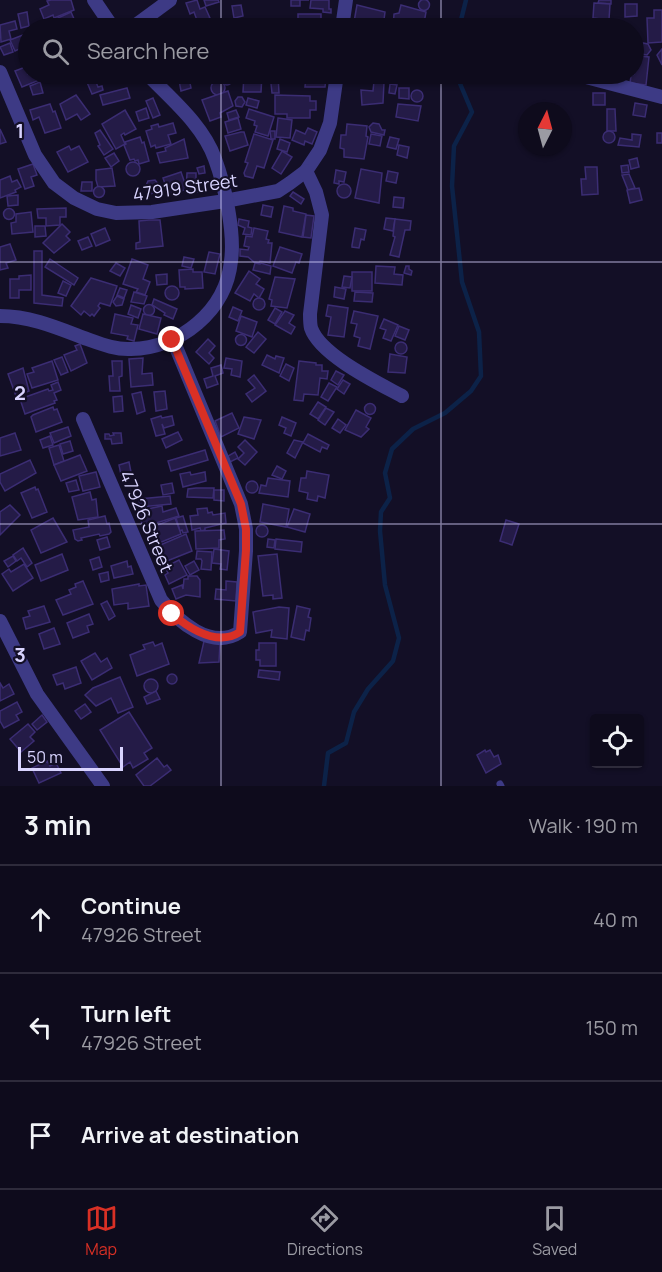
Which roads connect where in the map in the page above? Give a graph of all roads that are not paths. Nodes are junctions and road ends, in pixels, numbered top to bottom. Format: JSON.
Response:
{"nodes":[{"id":1,"x":94,"y":0,"type":"edge"},
{"id":2,"x":170,"y":0,"type":"edge"},
{"id":3,"x":346,"y":0,"type":"edge"},
{"id":4,"x":106,"y":18,"type":"edge"},
{"id":5,"x":146,"y":18,"type":"edge"},
{"id":6,"x":343,"y":18,"type":"edge"},
{"id":7,"x":0,"y":72,"type":"edge"},
{"id":8,"x":156,"y":84,"type":"edge"},
{"id":9,"x":336,"y":84,"type":"edge"},
{"id":10,"x":613,"y":84,"type":"edge"},
{"id":11,"x":662,"y":97,"type":"edge"},
{"id":12,"x":306,"y":171,"type":"junction"},
{"id":13,"x":225,"y":201,"type":"junction"},
{"id":14,"x":0,"y":316,"type":"edge"},
{"id":15,"x":172,"y":340,"type":"junction"},
{"id":16,"x":402,"y":396,"type":"dead end"},
{"id":17,"x":83,"y":419,"type":"dead end"},
{"id":18,"x":0,"y":621,"type":"edge"},
{"id":19,"x":103,"y":786,"type":"edge"}],
"edges":[{"from":1,"to":4,"type":"street"},
{"from":2,"to":5,"type":"street"},
{"from":3,"to":6,"type":"street"},
{"from":7,"to":13,"type":"street","name":"47919 Street"},
{"from":8,"to":13,"type":"street"},
{"from":9,"to":12,"type":"street","name":"47919 Street"},
{"from":10,"to":11,"type":"street"},
{"from":12,"to":13,"type":"street","name":"47919 Street"},
{"from":12,"to":16,"type":"street"},
{"from":13,"to":15,"type":"street"},
{"from":14,"to":15,"type":"street"},
{"from":15,"to":17,"type":"street","name":"47926 Street"},
{"from":18,"to":19,"type":"street"}]}
